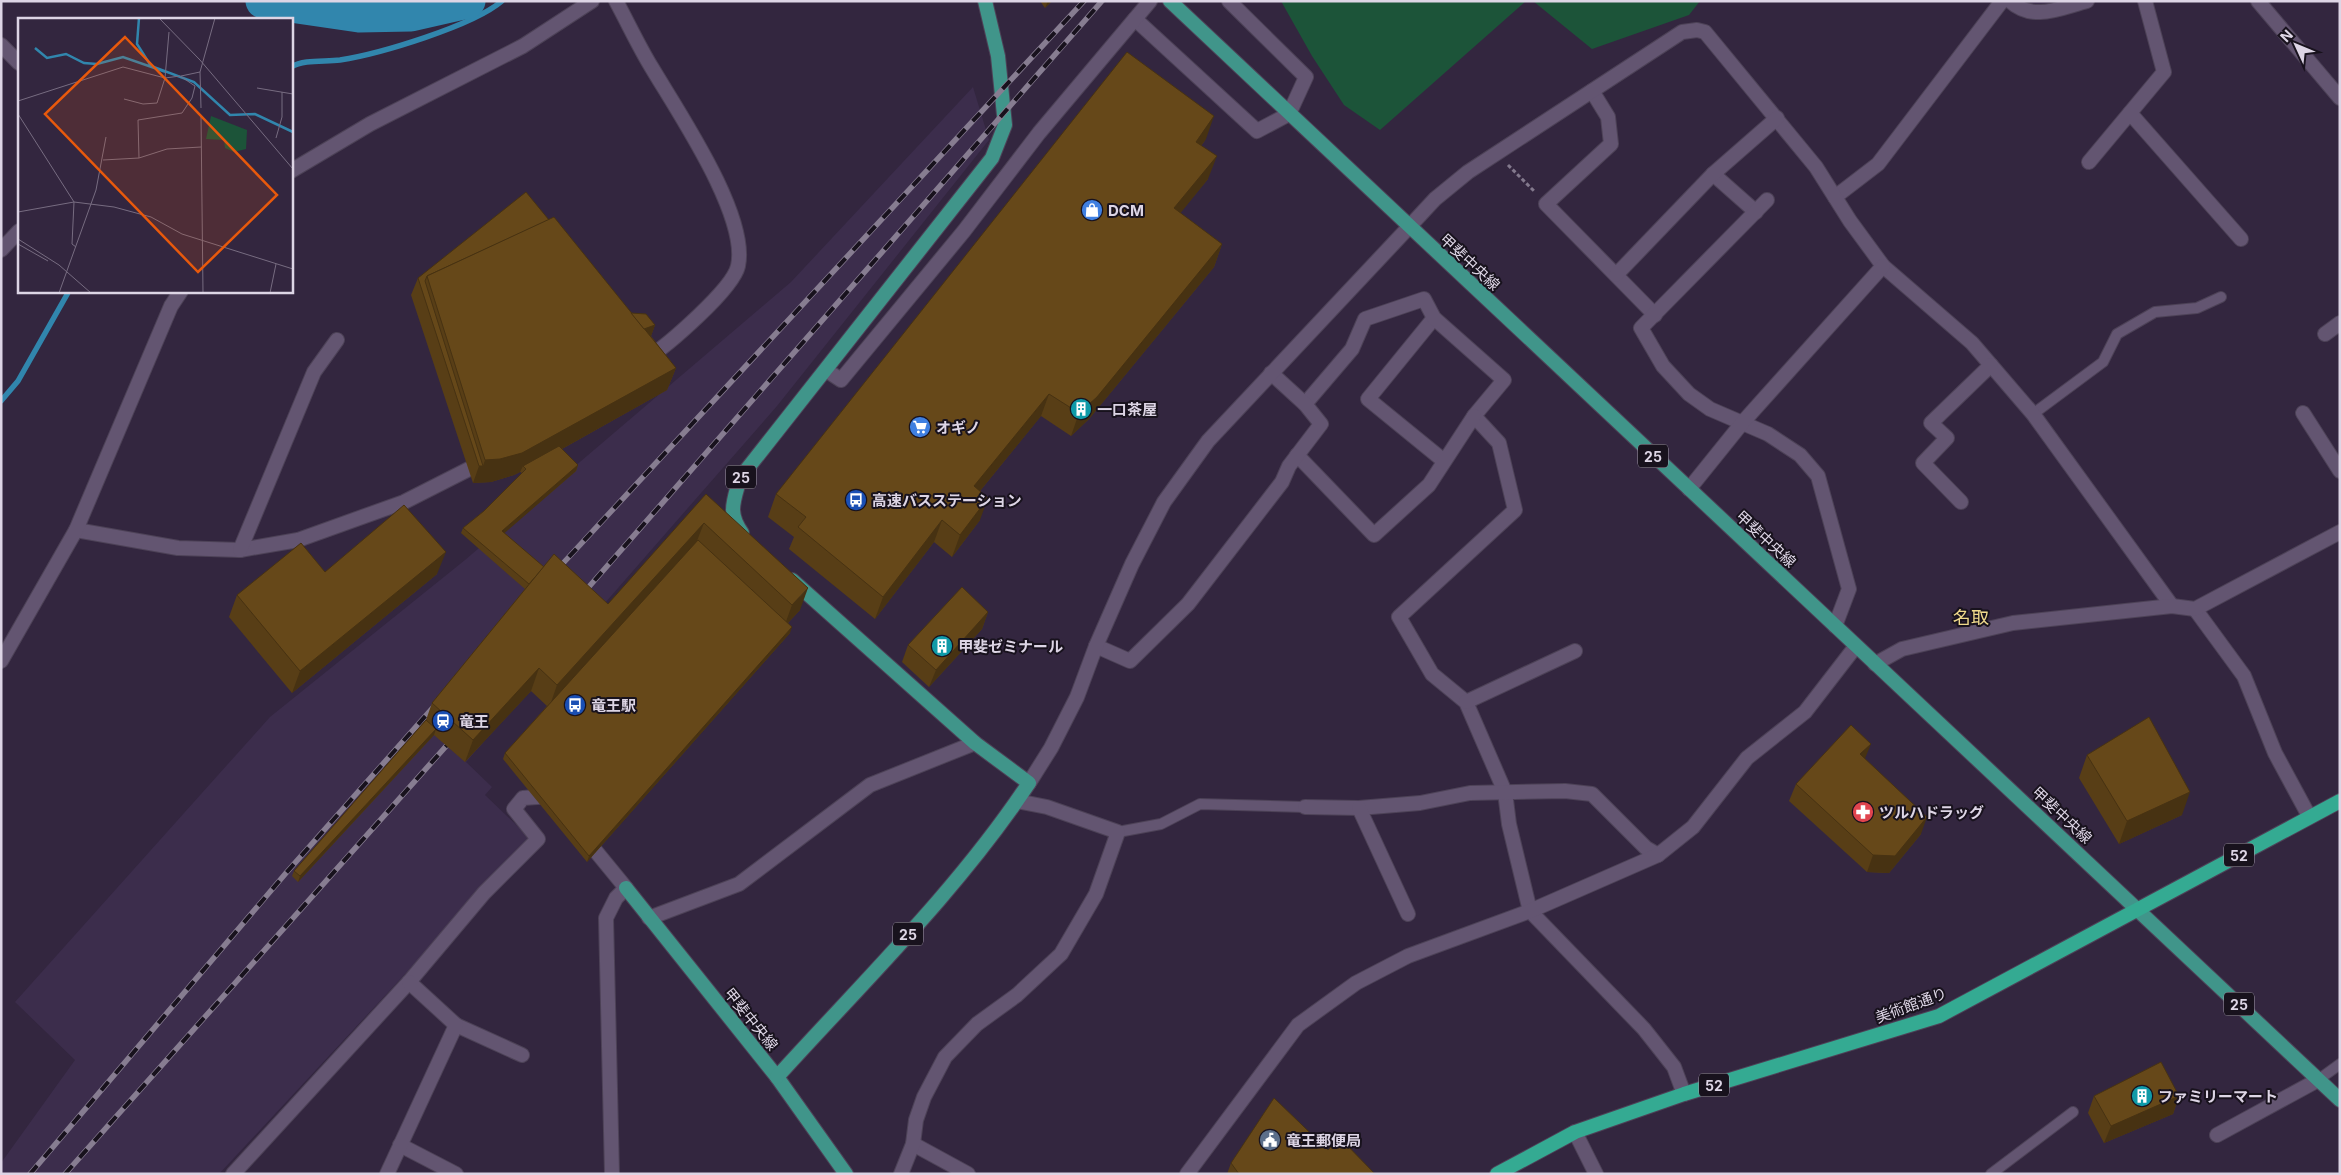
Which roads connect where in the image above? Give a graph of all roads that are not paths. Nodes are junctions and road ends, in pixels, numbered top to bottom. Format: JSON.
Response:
{"nodes":[{"id":1,"x":592,"y":1,"type":"edge"},
{"id":2,"x":616,"y":1,"type":"edge"},
{"id":3,"x":985,"y":1,"type":"edge"},
{"id":4,"x":1170,"y":1,"type":"edge"},
{"id":5,"x":1229,"y":1,"type":"edge"},
{"id":6,"x":2002,"y":1,"type":"edge"},
{"id":7,"x":2010,"y":1,"type":"edge"},
{"id":8,"x":2087,"y":1,"type":"edge"},
{"id":9,"x":2145,"y":1,"type":"edge"},
{"id":10,"x":2258,"y":1,"type":"edge"},
{"id":11,"x":1143,"y":10,"type":"edge"},
{"id":12,"x":1,"y":45,"type":"edge"},
{"id":13,"x":18,"y":62,"type":"edge"},
{"id":14,"x":1592,"y":90,"type":"junction"},
{"id":15,"x":2340,"y":98,"type":"edge"},
{"id":16,"x":1288,"y":114,"type":"junction"},
{"id":17,"x":2130,"y":114,"type":"junction"},
{"id":18,"x":1777,"y":118,"type":"junction"},
{"id":19,"x":2089,"y":162,"type":"dead end"},
{"id":20,"x":292,"y":169,"type":"edge"},
{"id":21,"x":1712,"y":174,"type":"junction"},
{"id":22,"x":1835,"y":197,"type":"junction"},
{"id":23,"x":1767,"y":200,"type":"dead end"},
{"id":24,"x":1756,"y":212,"type":"junction"},
{"id":25,"x":1409,"y":227,"type":"junction"},
{"id":26,"x":18,"y":232,"type":"edge"},
{"id":27,"x":2241,"y":239,"type":"dead end"},
{"id":28,"x":1,"y":250,"type":"edge"},
{"id":29,"x":1883,"y":266,"type":"junction"},
{"id":30,"x":1616,"y":275,"type":"junction"},
{"id":31,"x":180,"y":292,"type":"edge"},
{"id":32,"x":2221,"y":297,"type":"dead end"},
{"id":33,"x":1654,"y":315,"type":"junction"},
{"id":34,"x":1434,"y":318,"type":"junction"},
{"id":35,"x":2340,"y":323,"type":"edge"},
{"id":36,"x":2325,"y":334,"type":"dead end"},
{"id":37,"x":337,"y":340,"type":"dead end"},
{"id":38,"x":1991,"y":365,"type":"junction"},
{"id":39,"x":634,"y":367,"type":"edge"},
{"id":40,"x":826,"y":370,"type":"junction"},
{"id":41,"x":1271,"y":373,"type":"junction"},
{"id":42,"x":1305,"y":404,"type":"junction"},
{"id":43,"x":2303,"y":413,"type":"dead end"},
{"id":44,"x":2033,"y":414,"type":"junction"},
{"id":45,"x":1474,"y":416,"type":"junction"},
{"id":46,"x":1743,"y":422,"type":"junction"},
{"id":47,"x":1297,"y":455,"type":"junction"},
{"id":48,"x":1444,"y":461,"type":"junction"},
{"id":49,"x":473,"y":466,"type":"edge"},
{"id":50,"x":2340,"y":471,"type":"edge"},
{"id":51,"x":1689,"y":489,"type":"junction"},
{"id":52,"x":1961,"y":502,"type":"dead end"},
{"id":53,"x":76,"y":530,"type":"junction"},
{"id":54,"x":2340,"y":532,"type":"edge"},
{"id":55,"x":753,"y":546,"type":"edge"},
{"id":56,"x":240,"y":550,"type":"junction"},
{"id":57,"x":783,"y":572,"type":"edge"},
{"id":58,"x":2172,"y":606,"type":"junction"},
{"id":59,"x":2195,"y":609,"type":"junction"},
{"id":60,"x":1835,"y":626,"type":"junction"},
{"id":61,"x":1096,"y":646,"type":"junction"},
{"id":62,"x":1856,"y":646,"type":"junction"},
{"id":63,"x":1575,"y":651,"type":"dead end"},
{"id":64,"x":1,"y":661,"type":"edge"},
{"id":65,"x":1875,"y":664,"type":"junction"},
{"id":66,"x":1466,"y":702,"type":"junction"},
{"id":67,"x":975,"y":743,"type":"junction"},
{"id":68,"x":1029,"y":783,"type":"junction"},
{"id":69,"x":1505,"y":792,"type":"junction"},
{"id":70,"x":553,"y":796,"type":"edge"},
{"id":71,"x":1017,"y":801,"type":"junction"},
{"id":72,"x":2340,"y":801,"type":"edge"},
{"id":73,"x":1305,"y":807,"type":"joint"},
{"id":74,"x":1359,"y":808,"type":"junction"},
{"id":75,"x":2309,"y":816,"type":"junction"},
{"id":76,"x":580,"y":827,"type":"edge"},
{"id":77,"x":1118,"y":832,"type":"junction"},
{"id":78,"x":1658,"y":855,"type":"junction"},
{"id":79,"x":626,"y":888,"type":"junction"},
{"id":80,"x":2138,"y":909,"type":"junction"},
{"id":81,"x":1530,"y":912,"type":"junction"},
{"id":82,"x":1408,"y":914,"type":"dead end"},
{"id":83,"x":649,"y":918,"type":"junction"},
{"id":84,"x":408,"y":982,"type":"junction"},
{"id":85,"x":456,"y":1025,"type":"junction"},
{"id":86,"x":522,"y":1056,"type":"dead end"},
{"id":87,"x":2340,"y":1064,"type":"edge"},
{"id":88,"x":777,"y":1077,"type":"junction"},
{"id":89,"x":2318,"y":1080,"type":"junction"},
{"id":90,"x":1684,"y":1094,"type":"junction"},
{"id":91,"x":2340,"y":1100,"type":"edge"},
{"id":92,"x":2074,"y":1112,"type":"dead end"},
{"id":93,"x":1575,"y":1132,"type":"junction"},
{"id":94,"x":2217,"y":1134,"type":"dead end"},
{"id":95,"x":913,"y":1144,"type":"junction"},
{"id":96,"x":400,"y":1145,"type":"junction"},
{"id":97,"x":233,"y":1174,"type":"edge"},
{"id":98,"x":387,"y":1174,"type":"edge"},
{"id":99,"x":456,"y":1174,"type":"edge"},
{"id":100,"x":612,"y":1174,"type":"edge"},
{"id":101,"x":846,"y":1174,"type":"edge"},
{"id":102,"x":901,"y":1174,"type":"edge"},
{"id":103,"x":968,"y":1174,"type":"edge"},
{"id":104,"x":1187,"y":1174,"type":"edge"},
{"id":105,"x":1497,"y":1174,"type":"edge"},
{"id":106,"x":1596,"y":1174,"type":"edge"},
{"id":107,"x":1991,"y":1174,"type":"edge"}],
"edges":[{"from":1,"to":20,"type":"street"},
{"from":2,"to":39,"type":"street"},
{"from":3,"to":40,"type":"main road","number":"25"},
{"from":4,"to":16,"type":"main road","name":"甲斐中央線","number":"25"},
{"from":5,"to":16,"type":"street"},
{"from":6,"to":22,"type":"street"},
{"from":7,"to":8,"type":"street"},
{"from":9,"to":17,"type":"street"},
{"from":10,"to":15,"type":"street"},
{"from":11,"to":16,"type":"street"},
{"from":11,"to":40,"type":"street"},
{"from":12,"to":13,"type":"street"},
{"from":14,"to":18,"type":"street"},
{"from":14,"to":25,"type":"street"},
{"from":14,"to":30,"type":"street"},
{"from":16,"to":25,"type":"main road","name":"甲斐中央線","number":"25"},
{"from":17,"to":19,"type":"street"},
{"from":17,"to":27,"type":"street"},
{"from":18,"to":21,"type":"street"},
{"from":18,"to":22,"type":"street"},
{"from":21,"to":24,"type":"street"},
{"from":21,"to":30,"type":"street"},
{"from":22,"to":29,"type":"street"},
{"from":23,"to":24,"type":"street"},
{"from":24,"to":33,"type":"street"},
{"from":25,"to":41,"type":"street"},
{"from":25,"to":51,"type":"main road","name":"甲斐中央線","number":"25"},
{"from":26,"to":28,"type":"street"},
{"from":29,"to":38,"type":"street"},
{"from":29,"to":46,"type":"street"},
{"from":30,"to":33,"type":"street"},
{"from":31,"to":53,"type":"street"},
{"from":32,"to":44,"type":"lane"},
{"from":33,"to":46,"type":"street"},
{"from":34,"to":42,"type":"street"},
{"from":34,"to":45,"type":"street"},
{"from":34,"to":48,"type":"street"},
{"from":35,"to":36,"type":"street"},
{"from":37,"to":56,"type":"street"},
{"from":38,"to":44,"type":"street"},
{"from":38,"to":52,"type":"street"},
{"from":40,"to":55,"type":"main road","number":"25"},
{"from":41,"to":42,"type":"street"},
{"from":41,"to":61,"type":"street"},
{"from":42,"to":47,"type":"street"},
{"from":43,"to":50,"type":"street"},
{"from":44,"to":58,"type":"street"},
{"from":45,"to":48,"type":"street"},
{"from":45,"to":66,"type":"street"},
{"from":46,"to":51,"type":"street"},
{"from":46,"to":60,"type":"street"},
{"from":47,"to":48,"type":"street"},
{"from":47,"to":61,"type":"street"},
{"from":49,"to":56,"type":"street"},
{"from":51,"to":60,"type":"main road","name":"甲斐中央線","number":"25"},
{"from":53,"to":56,"type":"street"},
{"from":53,"to":64,"type":"street"},
{"from":54,"to":59,"type":"street"},
{"from":57,"to":67,"type":"main road"},
{"from":58,"to":59,"type":"street"},
{"from":58,"to":65,"type":"street"},
{"from":59,"to":75,"type":"street"},
{"from":60,"to":62,"type":"main road","name":"甲斐中央線","number":"25"},
{"from":61,"to":68,"type":"street"},
{"from":62,"to":65,"type":"main road","name":"甲斐中央線","number":"25"},
{"from":62,"to":78,"type":"street"},
{"from":63,"to":66,"type":"street"},
{"from":65,"to":80,"type":"main road","name":"甲斐中央線","number":"25"},
{"from":66,"to":69,"type":"street"},
{"from":67,"to":68,"type":"main road"},
{"from":67,"to":83,"type":"street"},
{"from":68,"to":71,"type":"main road","number":"25"},
{"from":69,"to":74,"type":"street"},
{"from":69,"to":78,"type":"street"},
{"from":69,"to":81,"type":"street"},
{"from":70,"to":84,"type":"street"},
{"from":71,"to":77,"type":"street"},
{"from":71,"to":88,"type":"main road","number":"25"},
{"from":72,"to":75,"type":"highway","name":"美術館通り","number":"52"},
{"from":73,"to":74,"type":"street"},
{"from":73,"to":77,"type":"lane"},
{"from":74,"to":82,"type":"street"},
{"from":75,"to":80,"type":"highway","name":"美術館通り","number":"52"},
{"from":76,"to":79,"type":"street"},
{"from":77,"to":95,"type":"street"},
{"from":78,"to":81,"type":"street"},
{"from":79,"to":83,"type":"main road","name":"甲斐中央線"},
{"from":79,"to":100,"type":"street"},
{"from":80,"to":89,"type":"main road","name":"甲斐中央線","number":"25"},
{"from":80,"to":90,"type":"highway","name":"美術館通り","number":"52"},
{"from":81,"to":90,"type":"street"},
{"from":81,"to":104,"type":"street"},
{"from":83,"to":88,"type":"main road","name":"甲斐中央線"},
{"from":84,"to":85,"type":"street"},
{"from":84,"to":97,"type":"street"},
{"from":85,"to":86,"type":"street"},
{"from":85,"to":96,"type":"street"},
{"from":87,"to":89,"type":"lane"},
{"from":88,"to":101,"type":"main road","name":"甲斐中央線"},
{"from":89,"to":91,"type":"main road","name":"甲斐中央線","number":"25"},
{"from":89,"to":94,"type":"street"},
{"from":90,"to":93,"type":"highway","name":"美術館通り","number":"52"},
{"from":92,"to":107,"type":"lane"},
{"from":93,"to":105,"type":"highway","name":"美術館通り","number":"52"},
{"from":93,"to":106,"type":"street"},
{"from":95,"to":102,"type":"street"},
{"from":95,"to":103,"type":"street"},
{"from":96,"to":98,"type":"street"},
{"from":96,"to":99,"type":"street"}]}
